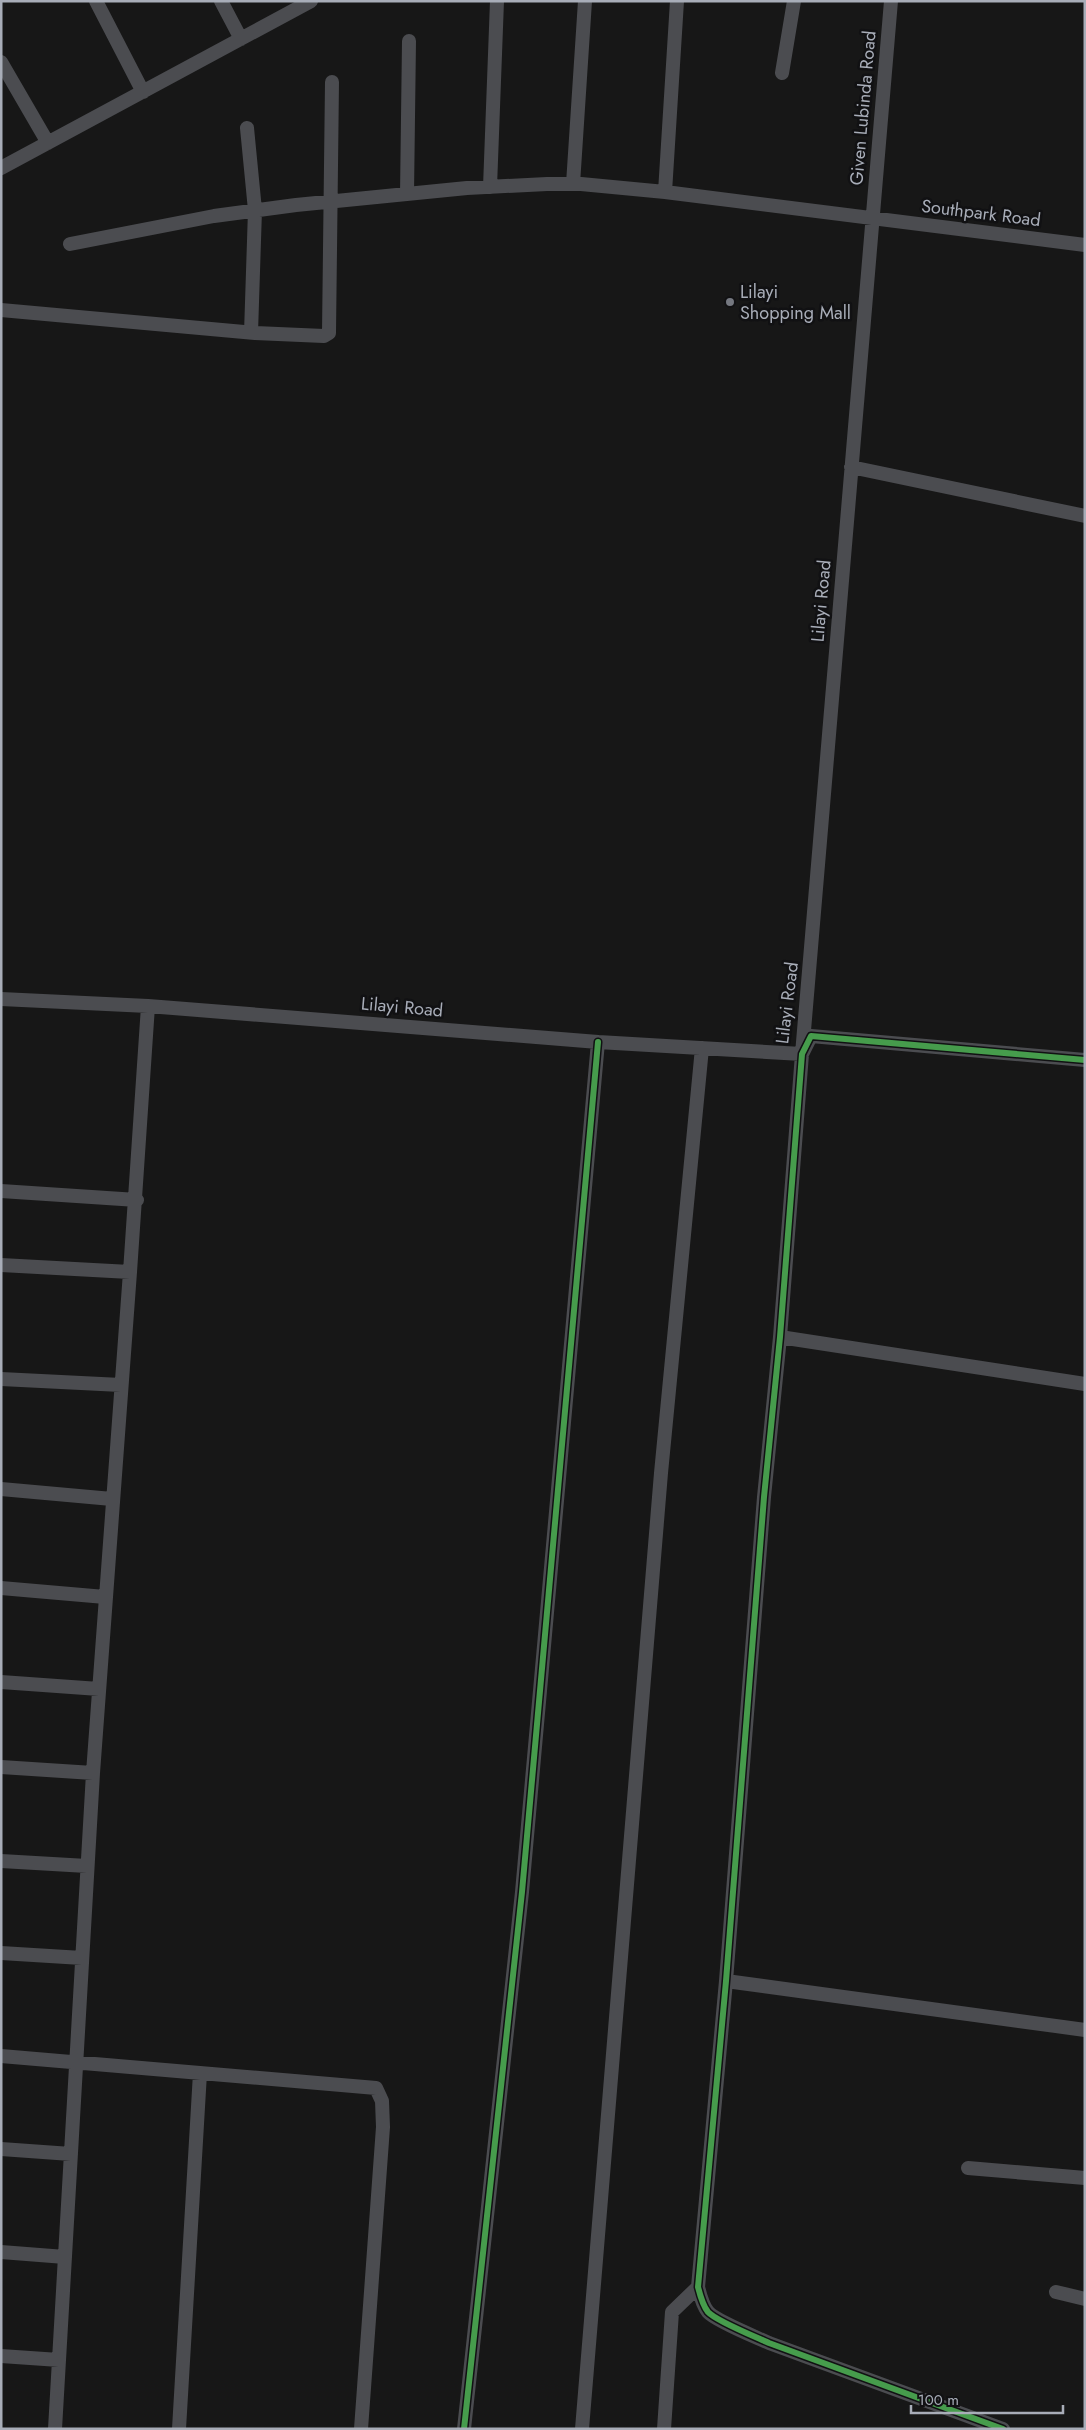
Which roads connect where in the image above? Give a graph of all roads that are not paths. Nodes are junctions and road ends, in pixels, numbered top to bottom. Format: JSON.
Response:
{"nodes":[{"id":1,"x":96,"y":1,"type":"edge"},
{"id":2,"x":221,"y":1,"type":"edge"},
{"id":3,"x":311,"y":1,"type":"edge"},
{"id":4,"x":498,"y":1,"type":"edge"},
{"id":5,"x":585,"y":1,"type":"edge"},
{"id":6,"x":677,"y":1,"type":"edge"},
{"id":7,"x":794,"y":1,"type":"edge"},
{"id":8,"x":891,"y":1,"type":"edge"},
{"id":9,"x":241,"y":39,"type":"junction"},
{"id":10,"x":409,"y":41,"type":"dead end"},
{"id":11,"x":1,"y":62,"type":"edge"},
{"id":12,"x":782,"y":72,"type":"dead end"},
{"id":13,"x":332,"y":82,"type":"dead end"},
{"id":14,"x":143,"y":92,"type":"junction"},
{"id":15,"x":247,"y":128,"type":"dead end"},
{"id":16,"x":48,"y":143,"type":"junction"},
{"id":17,"x":1,"y":168,"type":"edge"},
{"id":18,"x":573,"y":184,"type":"junction"},
{"id":19,"x":490,"y":187,"type":"junction"},
{"id":20,"x":665,"y":192,"type":"junction"},
{"id":21,"x":407,"y":194,"type":"junction"},
{"id":22,"x":331,"y":201,"type":"junction"},
{"id":23,"x":255,"y":210,"type":"junction"},
{"id":24,"x":872,"y":219,"type":"junction"},
{"id":25,"x":70,"y":244,"type":"dead end"},
{"id":26,"x":1085,"y":245,"type":"edge"},
{"id":27,"x":1,"y":310,"type":"edge"},
{"id":28,"x":251,"y":333,"type":"junction"},
{"id":29,"x":851,"y":466,"type":"junction"},
{"id":30,"x":1085,"y":516,"type":"edge"},
{"id":31,"x":1,"y":999,"type":"edge"},
{"id":32,"x":148,"y":1006,"type":"junction"},
{"id":33,"x":598,"y":1042,"type":"junction"},
{"id":34,"x":702,"y":1048,"type":"junction"},
{"id":35,"x":802,"y":1054,"type":"junction"},
{"id":36,"x":1085,"y":1060,"type":"edge"},
{"id":37,"x":1,"y":1191,"type":"edge"},
{"id":38,"x":137,"y":1200,"type":"junction"},
{"id":39,"x":1,"y":1265,"type":"edge"},
{"id":40,"x":130,"y":1272,"type":"junction"},
{"id":41,"x":780,"y":1337,"type":"junction"},
{"id":42,"x":1,"y":1379,"type":"edge"},
{"id":43,"x":1085,"y":1384,"type":"edge"},
{"id":44,"x":121,"y":1385,"type":"junction"},
{"id":45,"x":1,"y":1489,"type":"edge"},
{"id":46,"x":112,"y":1499,"type":"junction"},
{"id":47,"x":1,"y":1588,"type":"edge"},
{"id":48,"x":105,"y":1597,"type":"junction"},
{"id":49,"x":1,"y":1682,"type":"edge"},
{"id":50,"x":99,"y":1689,"type":"junction"},
{"id":51,"x":1,"y":1767,"type":"edge"},
{"id":52,"x":93,"y":1773,"type":"junction"},
{"id":53,"x":1,"y":1861,"type":"edge"},
{"id":54,"x":87,"y":1866,"type":"junction"},
{"id":55,"x":1,"y":1952,"type":"edge"},
{"id":56,"x":82,"y":1958,"type":"junction"},
{"id":57,"x":726,"y":1981,"type":"junction"},
{"id":58,"x":1085,"y":2030,"type":"edge"},
{"id":59,"x":1,"y":2056,"type":"edge"},
{"id":60,"x":77,"y":2062,"type":"junction"},
{"id":61,"x":200,"y":2073,"type":"junction"},
{"id":62,"x":1,"y":2149,"type":"edge"},
{"id":63,"x":71,"y":2154,"type":"junction"},
{"id":64,"x":968,"y":2168,"type":"dead end"},
{"id":65,"x":1085,"y":2178,"type":"edge"},
{"id":66,"x":1,"y":2252,"type":"edge"},
{"id":67,"x":65,"y":2257,"type":"junction"},
{"id":68,"x":698,"y":2287,"type":"junction"},
{"id":69,"x":1056,"y":2292,"type":"dead end"},
{"id":70,"x":1085,"y":2299,"type":"edge"},
{"id":71,"x":1,"y":2356,"type":"edge"},
{"id":72,"x":59,"y":2360,"type":"junction"},
{"id":73,"x":55,"y":2429,"type":"edge"},
{"id":74,"x":179,"y":2429,"type":"edge"},
{"id":75,"x":361,"y":2429,"type":"edge"},
{"id":76,"x":464,"y":2429,"type":"edge"},
{"id":77,"x":582,"y":2429,"type":"edge"},
{"id":78,"x":664,"y":2429,"type":"edge"},
{"id":79,"x":1003,"y":2429,"type":"edge"}],
"edges":[{"from":1,"to":14,"type":"street"},
{"from":2,"to":9,"type":"street"},
{"from":3,"to":9,"type":"street"},
{"from":4,"to":19,"type":"street"},
{"from":5,"to":18,"type":"street"},
{"from":6,"to":20,"type":"street"},
{"from":7,"to":12,"type":"street"},
{"from":8,"to":24,"type":"street","name":"Given Lubinda Road"},
{"from":9,"to":14,"type":"street"},
{"from":10,"to":21,"type":"street"},
{"from":11,"to":16,"type":"street"},
{"from":13,"to":22,"type":"street"},
{"from":14,"to":16,"type":"street"},
{"from":15,"to":23,"type":"street"},
{"from":16,"to":17,"type":"street"},
{"from":18,"to":19,"type":"street","name":"Southpark Road"},
{"from":18,"to":20,"type":"street","name":"Southpark Road"},
{"from":19,"to":21,"type":"street","name":"Southpark Road"},
{"from":20,"to":24,"type":"street","name":"Southpark Road"},
{"from":21,"to":22,"type":"street","name":"Southpark Road"},
{"from":22,"to":23,"type":"street","name":"Southpark Road"},
{"from":22,"to":28,"type":"street"},
{"from":23,"to":25,"type":"street","name":"Southpark Road"},
{"from":23,"to":28,"type":"street"},
{"from":24,"to":26,"type":"street","name":"Southpark Road"},
{"from":24,"to":29,"type":"street","name":"Lilayi Road"},
{"from":27,"to":28,"type":"street"},
{"from":29,"to":30,"type":"street"},
{"from":29,"to":35,"type":"street","name":"Lilayi Road"},
{"from":31,"to":32,"type":"street","name":"Lilayi Road"},
{"from":32,"to":33,"type":"street","name":"Lilayi Road"},
{"from":32,"to":38,"type":"street"},
{"from":33,"to":34,"type":"street","name":"Lilayi Road"},
{"from":33,"to":76,"type":"street"},
{"from":34,"to":35,"type":"street","name":"Lilayi Road"},
{"from":34,"to":77,"type":"street"},
{"from":35,"to":36,"type":"street"},
{"from":35,"to":41,"type":"street"},
{"from":37,"to":38,"type":"street"},
{"from":38,"to":40,"type":"street"},
{"from":39,"to":40,"type":"street"},
{"from":40,"to":44,"type":"street"},
{"from":41,"to":43,"type":"street"},
{"from":41,"to":57,"type":"street"},
{"from":42,"to":44,"type":"street"},
{"from":44,"to":46,"type":"street"},
{"from":45,"to":46,"type":"street"},
{"from":46,"to":48,"type":"street"},
{"from":47,"to":48,"type":"street"},
{"from":48,"to":50,"type":"street"},
{"from":49,"to":50,"type":"street"},
{"from":50,"to":52,"type":"street"},
{"from":51,"to":52,"type":"street"},
{"from":52,"to":54,"type":"street"},
{"from":53,"to":54,"type":"street"},
{"from":54,"to":56,"type":"street"},
{"from":55,"to":56,"type":"street"},
{"from":56,"to":60,"type":"street"},
{"from":57,"to":58,"type":"street"},
{"from":57,"to":68,"type":"street"},
{"from":59,"to":60,"type":"street"},
{"from":60,"to":61,"type":"street"},
{"from":60,"to":63,"type":"street"},
{"from":61,"to":74,"type":"street"},
{"from":61,"to":75,"type":"street"},
{"from":62,"to":63,"type":"street"},
{"from":63,"to":67,"type":"street"},
{"from":64,"to":65,"type":"street"},
{"from":66,"to":67,"type":"street"},
{"from":67,"to":72,"type":"street"},
{"from":68,"to":78,"type":"street"},
{"from":68,"to":79,"type":"street"},
{"from":69,"to":70,"type":"street"},
{"from":71,"to":72,"type":"street"},
{"from":72,"to":73,"type":"street"}]}
